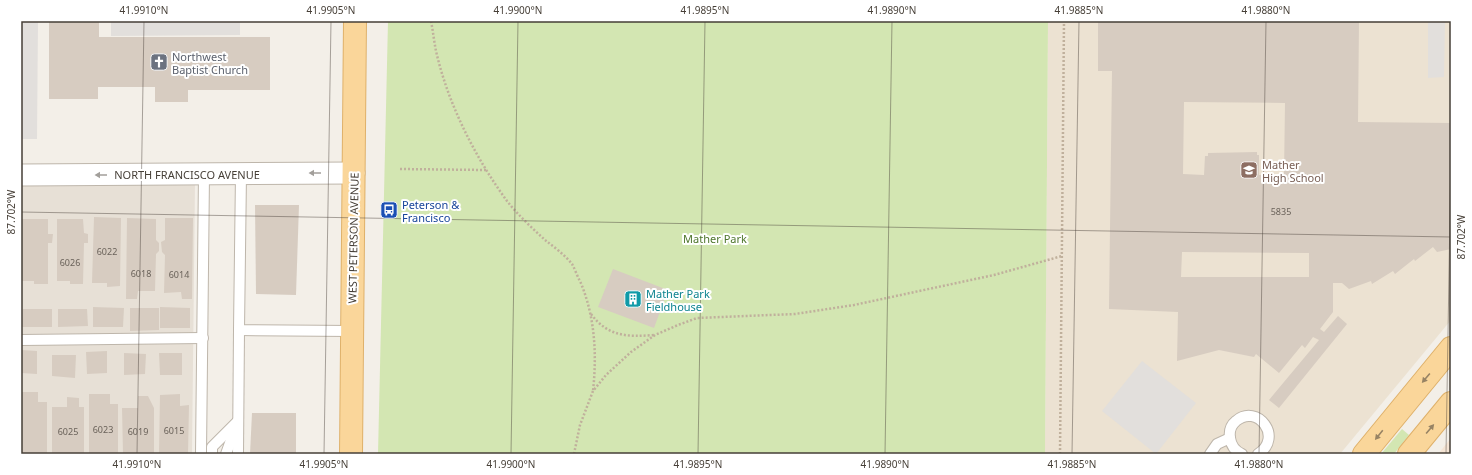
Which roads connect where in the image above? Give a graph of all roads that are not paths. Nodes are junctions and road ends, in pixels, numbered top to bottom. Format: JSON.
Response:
{"nodes":[{"id":1,"x":355,"y":21,"type":"edge"},
{"id":2,"x":354,"y":173,"type":"junction"},
{"id":3,"x":204,"y":174,"type":"junction"},
{"id":4,"x":241,"y":174,"type":"junction"},
{"id":5,"x":21,"y":175,"type":"edge"},
{"id":6,"x":239,"y":330,"type":"junction"},
{"id":7,"x":352,"y":331,"type":"junction"},
{"id":8,"x":203,"y":338,"type":"junction"},
{"id":9,"x":21,"y":340,"type":"edge"},
{"id":10,"x":1451,"y":348,"type":"edge"},
{"id":11,"x":1451,"y":403,"type":"edge"},
{"id":12,"x":238,"y":421,"type":"junction"},
{"id":13,"x":1230,"y":438,"type":"junction"},
{"id":14,"x":201,"y":454,"type":"edge"},
{"id":15,"x":212,"y":454,"type":"edge"},
{"id":16,"x":226,"y":454,"type":"edge"},
{"id":17,"x":238,"y":454,"type":"edge"},
{"id":18,"x":351,"y":454,"type":"edge"},
{"id":19,"x":1210,"y":454,"type":"edge"},
{"id":20,"x":1242,"y":454,"type":"edge"},
{"id":21,"x":1258,"y":454,"type":"edge"},
{"id":22,"x":1364,"y":454,"type":"edge"},
{"id":23,"x":1409,"y":454,"type":"edge"}],
"edges":[{"from":1,"to":2,"type":"main road","name":"WEST PETERSON AVENUE"},
{"from":2,"to":4,"type":"street","name":"NORTH FRANCISCO AVENUE","one_way":true},
{"from":2,"to":7,"type":"main road","name":"WEST PETERSON AVENUE"},
{"from":3,"to":4,"type":"street","name":"NORTH FRANCISCO AVENUE"},
{"from":3,"to":5,"type":"street","name":"NORTH FRANCISCO AVENUE","one_way":true},
{"from":3,"to":8,"type":"lane"},
{"from":4,"to":6,"type":"lane"},
{"from":6,"to":7,"type":"lane"},
{"from":6,"to":12,"type":"lane"},
{"from":7,"to":18,"type":"main road","name":"WEST PETERSON AVENUE"},
{"from":8,"to":9,"type":"lane"},
{"from":8,"to":14,"type":"lane"},
{"from":10,"to":22,"type":"main road","one_way":true},
{"from":23,"to":11,"type":"main road","one_way":true},
{"from":12,"to":15,"type":"lane"},
{"from":12,"to":16,"type":"lane"},
{"from":12,"to":17,"type":"lane"},
{"from":13,"to":19,"type":"lane"},
{"from":13,"to":20,"type":"lane"},
{"from":13,"to":21,"type":"lane"}]}
